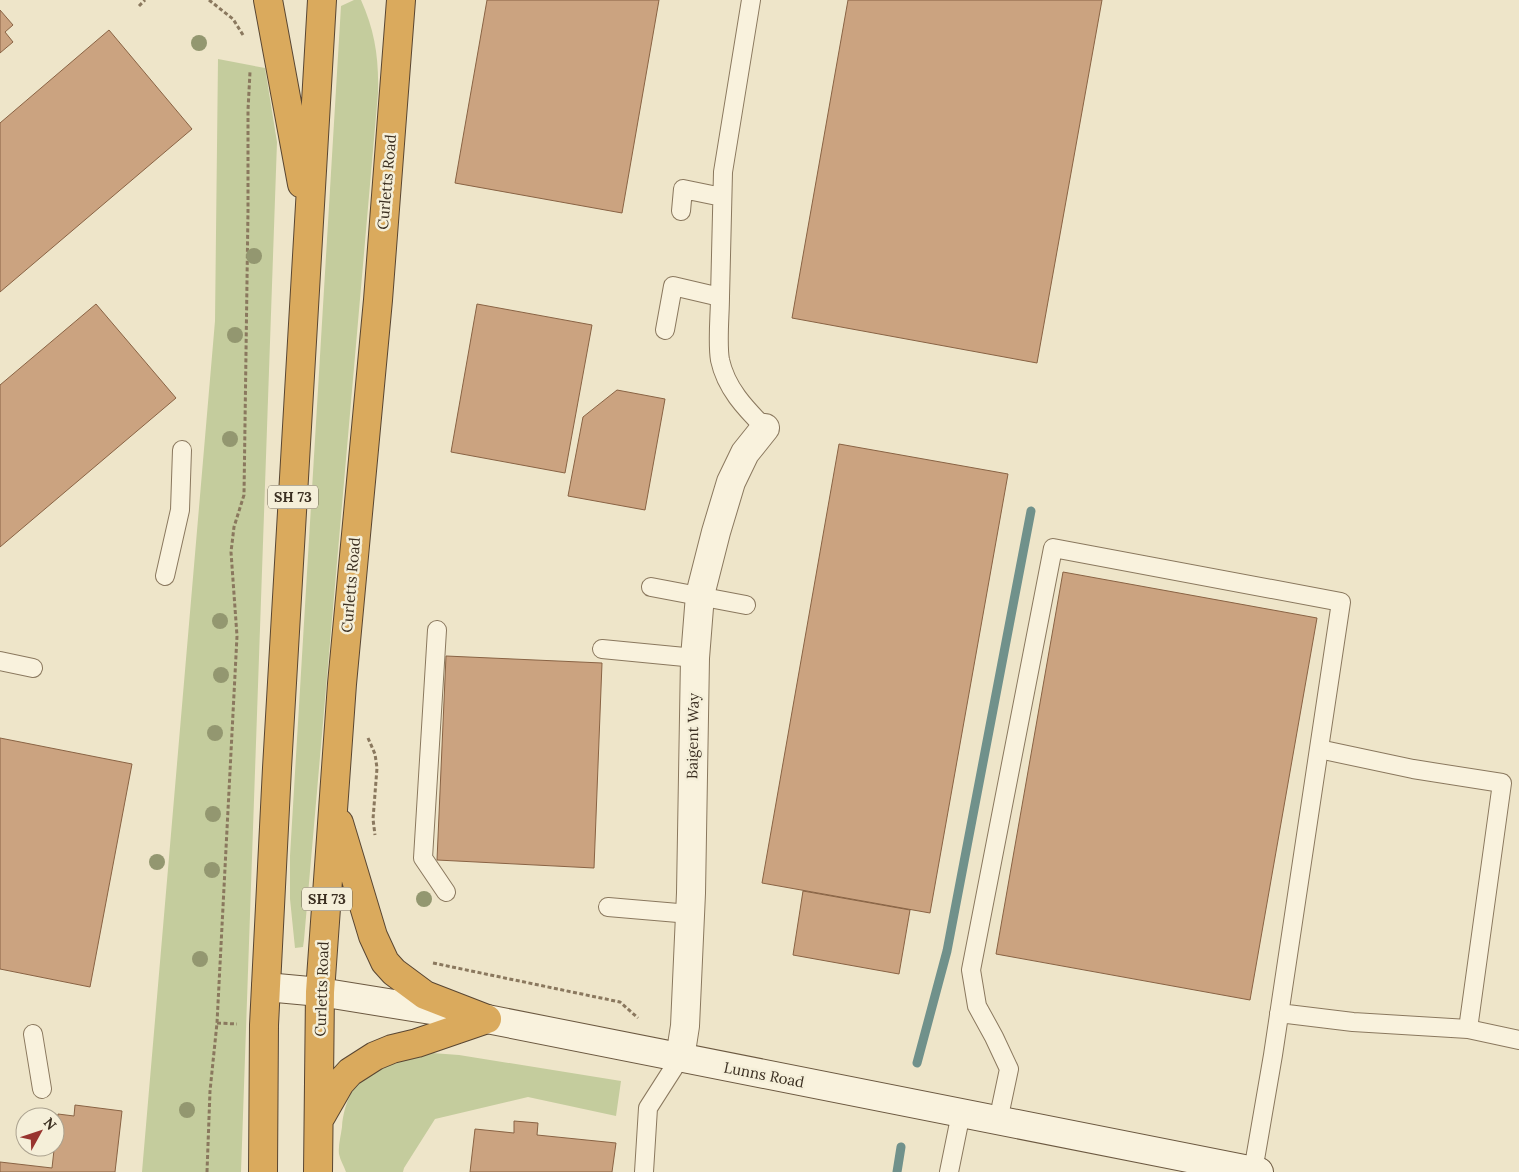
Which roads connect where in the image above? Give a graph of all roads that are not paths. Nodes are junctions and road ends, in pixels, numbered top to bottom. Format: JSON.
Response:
{"nodes":[{"id":1,"x":268,"y":0,"type":"edge"},
{"id":2,"x":322,"y":0,"type":"edge"},
{"id":3,"x":401,"y":0,"type":"edge"},
{"id":4,"x":750,"y":0,"type":"edge"},
{"id":5,"x":722,"y":197,"type":"junction"},
{"id":6,"x":681,"y":211,"type":"dead end"},
{"id":7,"x":310,"y":225,"type":"junction"},
{"id":8,"x":720,"y":297,"type":"junction"},
{"id":9,"x":665,"y":330,"type":"dead end"},
{"id":10,"x":765,"y":428,"type":"joint"},
{"id":11,"x":182,"y":450,"type":"dead end"},
{"id":12,"x":165,"y":576,"type":"dead end"},
{"id":13,"x":651,"y":587,"type":"dead end"},
{"id":14,"x":700,"y":595,"type":"junction"},
{"id":15,"x":746,"y":604,"type":"dead end"},
{"id":16,"x":437,"y":630,"type":"dead end"},
{"id":17,"x":602,"y":648,"type":"dead end"},
{"id":18,"x":694,"y":658,"type":"junction"},
{"id":19,"x":0,"y":661,"type":"edge"},
{"id":20,"x":33,"y":668,"type":"dead end"},
{"id":21,"x":1319,"y":749,"type":"junction"},
{"id":22,"x":334,"y":806,"type":"junction"},
{"id":23,"x":446,"y":892,"type":"dead end"},
{"id":24,"x":608,"y":907,"type":"dead end"},
{"id":25,"x":690,"y":914,"type":"junction"},
{"id":26,"x":266,"y":987,"type":"junction"},
{"id":27,"x":320,"y":992,"type":"junction"},
{"id":28,"x":1279,"y":1013,"type":"junction"},
{"id":29,"x":487,"y":1019,"type":"junction"},
{"id":30,"x":1468,"y":1029,"type":"junction"},
{"id":31,"x":34,"y":1034,"type":"dead end"},
{"id":32,"x":1519,"y":1040,"type":"edge"},
{"id":33,"x":680,"y":1058,"type":"junction"},
{"id":34,"x":42,"y":1089,"type":"dead end"},
{"id":35,"x":961,"y":1113,"type":"junction"},
{"id":36,"x":318,"y":1120,"type":"junction"},
{"id":37,"x":998,"y":1121,"type":"junction"},
{"id":38,"x":1256,"y":1171,"type":"edge"},
{"id":39,"x":263,"y":1172,"type":"edge"},
{"id":40,"x":318,"y":1172,"type":"edge"},
{"id":41,"x":644,"y":1172,"type":"edge"},
{"id":42,"x":949,"y":1172,"type":"edge"}],
"edges":[{"from":1,"to":7,"type":"highway"},
{"from":2,"to":7,"type":"highway","number":"SH 73"},
{"from":3,"to":22,"type":"highway","name":"Curletts Road","number":"SH 73"},
{"from":4,"to":5,"type":"lane"},
{"from":5,"to":6,"type":"lane"},
{"from":5,"to":8,"type":"lane"},
{"from":7,"to":26,"type":"highway","number":"SH 73"},
{"from":8,"to":9,"type":"lane"},
{"from":8,"to":10,"type":"lane"},
{"from":10,"to":14,"type":"street","name":"Baigent Way"},
{"from":11,"to":12,"type":"lane"},
{"from":13,"to":14,"type":"lane"},
{"from":14,"to":15,"type":"lane"},
{"from":14,"to":18,"type":"street","name":"Baigent Way"},
{"from":16,"to":23,"type":"lane"},
{"from":17,"to":18,"type":"lane"},
{"from":18,"to":25,"type":"street","name":"Baigent Way"},
{"from":19,"to":20,"type":"lane"},
{"from":21,"to":28,"type":"lane"},
{"from":21,"to":30,"type":"lane"},
{"from":21,"to":37,"type":"lane"},
{"from":22,"to":27,"type":"highway","name":"Curletts Road","number":"SH 73"},
{"from":22,"to":29,"type":"highway"},
{"from":24,"to":25,"type":"lane"},
{"from":25,"to":33,"type":"street","name":"Baigent Way"},
{"from":26,"to":27,"type":"street","name":"Lunns Road"},
{"from":26,"to":39,"type":"highway","number":"SH 73"},
{"from":27,"to":29,"type":"street","name":"Lunns Road"},
{"from":27,"to":36,"type":"highway","name":"Curletts Road","number":"SH 73"},
{"from":28,"to":30,"type":"lane"},
{"from":28,"to":38,"type":"lane"},
{"from":29,"to":33,"type":"street","name":"Lunns Road"},
{"from":29,"to":36,"type":"highway"},
{"from":30,"to":32,"type":"lane"},
{"from":31,"to":34,"type":"lane"},
{"from":33,"to":35,"type":"street","name":"Lunns Road"},
{"from":33,"to":41,"type":"lane"},
{"from":35,"to":37,"type":"street","name":"Lunns Road"},
{"from":35,"to":42,"type":"lane"},
{"from":36,"to":40,"type":"highway","name":"Curletts Road","number":"SH 73"},
{"from":37,"to":38,"type":"street","name":"Lunns Road"}]}
